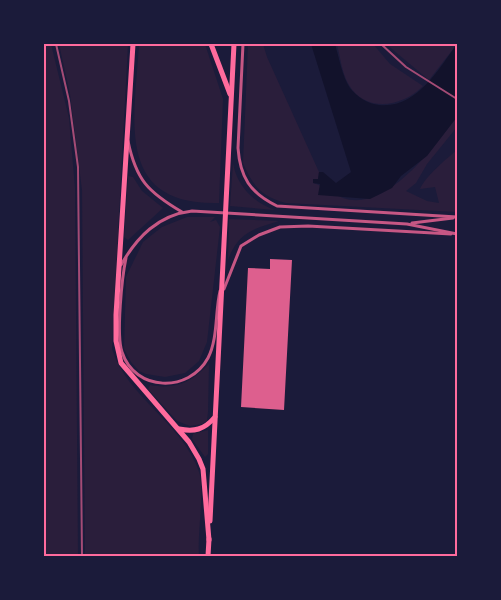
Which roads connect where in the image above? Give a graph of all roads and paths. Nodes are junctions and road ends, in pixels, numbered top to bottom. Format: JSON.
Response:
{"nodes":[{"id":1,"x":133,"y":44,"type":"edge"},
{"id":2,"x":211,"y":44,"type":"edge"},
{"id":3,"x":234,"y":44,"type":"edge"},
{"id":4,"x":243,"y":44,"type":"edge"},
{"id":5,"x":231,"y":97,"type":"junction"},
{"id":6,"x":128,"y":140,"type":"junction"},
{"id":7,"x":183,"y":212,"type":"junction"},
{"id":8,"x":457,"y":218,"type":"edge"},
{"id":9,"x":407,"y":224,"type":"junction"},
{"id":10,"x":457,"y":234,"type":"edge"},
{"id":11,"x":128,"y":252,"type":"junction"},
{"id":12,"x":119,"y":268,"type":"junction"},
{"id":13,"x":222,"y":282,"type":"junction"},
{"id":14,"x":221,"y":296,"type":"junction"},
{"id":15,"x":215,"y":418,"type":"junction"},
{"id":16,"x":178,"y":428,"type":"junction"},
{"id":17,"x":209,"y":540,"type":"junction"},
{"id":18,"x":208,"y":556,"type":"edge"}],
"edges":[{"from":1,"to":6,"type":"main road"},
{"from":2,"to":5,"type":"main road"},
{"from":3,"to":5,"type":"main road"},
{"from":4,"to":8,"type":"street"},
{"from":5,"to":13,"type":"main road"},
{"from":6,"to":7,"type":"street"},
{"from":6,"to":12,"type":"main road"},
{"from":7,"to":9,"type":"street"},
{"from":7,"to":11,"type":"street"},
{"from":8,"to":9,"type":"street"},
{"from":9,"to":10,"type":"street"},
{"from":10,"to":14,"type":"street"},
{"from":11,"to":12,"type":"street"},
{"from":11,"to":13,"type":"street"},
{"from":12,"to":16,"type":"main road"},
{"from":13,"to":14,"type":"main road"},
{"from":14,"to":15,"type":"main road"},
{"from":15,"to":16,"type":"main road"},
{"from":15,"to":17,"type":"main road"},
{"from":16,"to":17,"type":"main road"},
{"from":17,"to":18,"type":"main road"}]}
